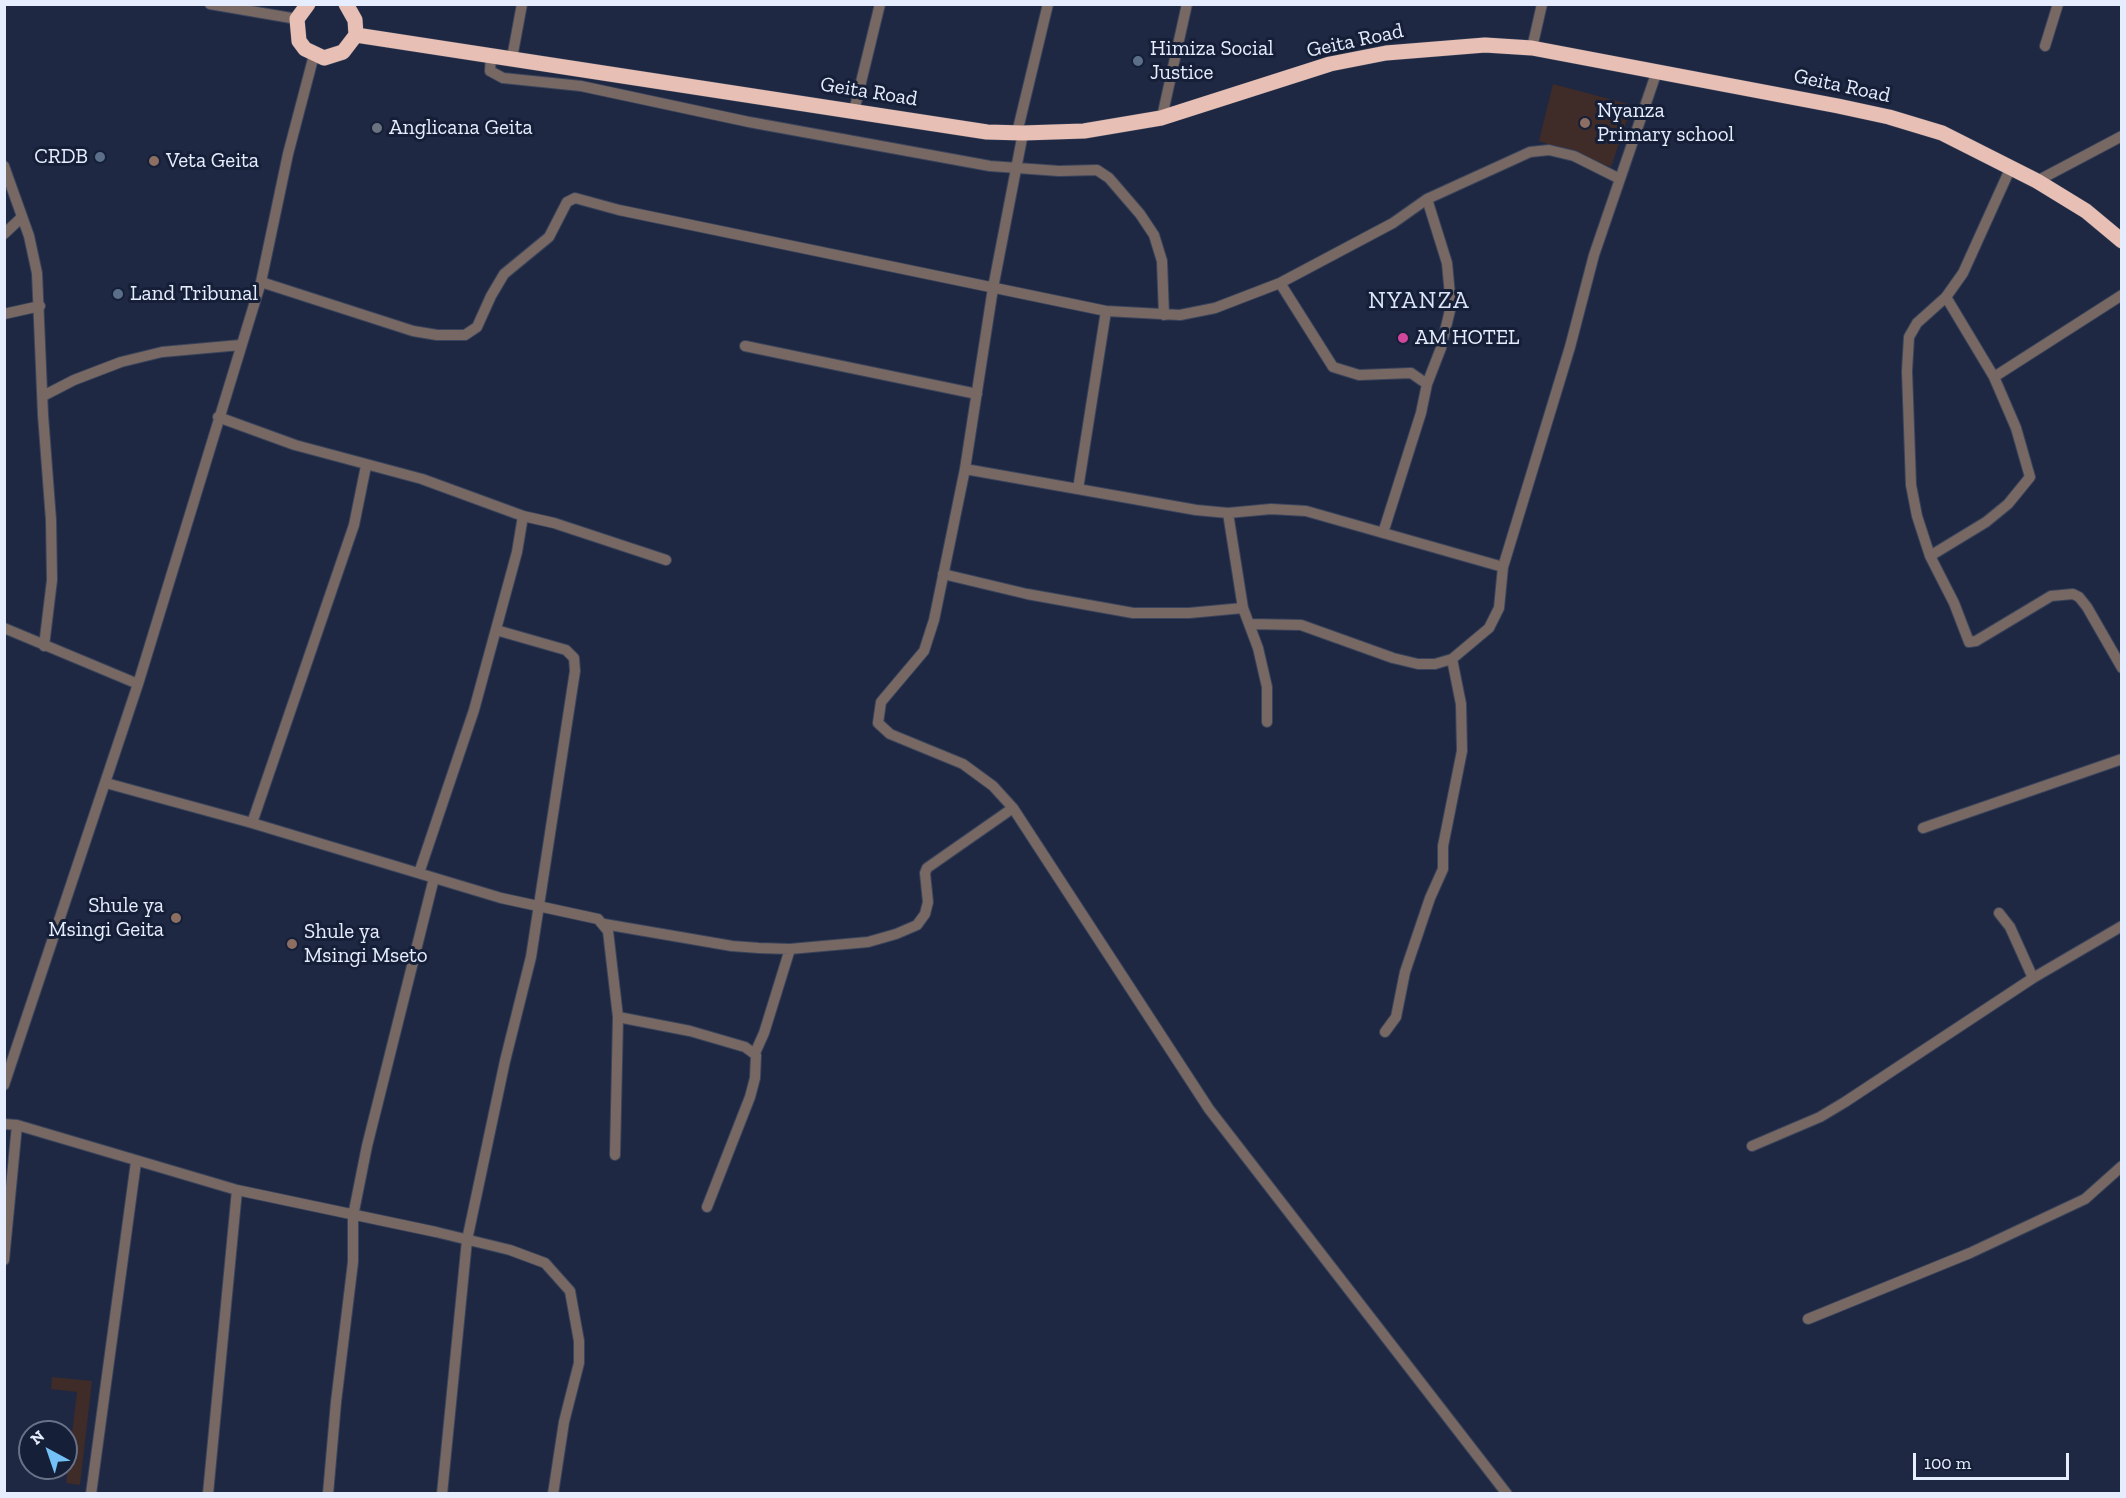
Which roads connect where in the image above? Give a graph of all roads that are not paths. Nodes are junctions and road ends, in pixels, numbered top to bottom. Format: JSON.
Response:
{"nodes":[{"id":1,"x":210,"y":4,"type":"edge"},
{"id":2,"x":308,"y":4,"type":"edge"},
{"id":3,"x":346,"y":4,"type":"edge"},
{"id":4,"x":522,"y":4,"type":"edge"},
{"id":5,"x":880,"y":4,"type":"edge"},
{"id":6,"x":1048,"y":4,"type":"edge"},
{"id":7,"x":1187,"y":4,"type":"edge"},
{"id":8,"x":1542,"y":4,"type":"edge"},
{"id":9,"x":2058,"y":4,"type":"edge"},
{"id":10,"x":297,"y":19,"type":"junction"},
{"id":11,"x":356,"y":35,"type":"junction"},
{"id":12,"x":2045,"y":45,"type":"dead end"},
{"id":13,"x":1532,"y":48,"type":"junction"},
{"id":14,"x":314,"y":56,"type":"junction"},
{"id":15,"x":491,"y":56,"type":"junction"},
{"id":16,"x":512,"y":58,"type":"junction"},
{"id":17,"x":1657,"y":71,"type":"junction"},
{"id":18,"x":854,"y":111,"type":"junction"},
{"id":19,"x":1162,"y":117,"type":"junction"},
{"id":20,"x":1020,"y":133,"type":"junction"},
{"id":21,"x":2121,"y":136,"type":"edge"},
{"id":22,"x":4,"y":166,"type":"edge"},
{"id":23,"x":2011,"y":167,"type":"junction"},
{"id":24,"x":1016,"y":168,"type":"junction"},
{"id":25,"x":1620,"y":179,"type":"junction"},
{"id":26,"x":2037,"y":181,"type":"junction"},
{"id":27,"x":1427,"y":198,"type":"junction"},
{"id":28,"x":21,"y":218,"type":"junction"},
{"id":29,"x":4,"y":234,"type":"edge"},
{"id":30,"x":2121,"y":241,"type":"edge"},
{"id":31,"x":261,"y":282,"type":"junction"},
{"id":32,"x":1280,"y":283,"type":"junction"},
{"id":33,"x":993,"y":288,"type":"junction"},
{"id":34,"x":2121,"y":295,"type":"edge"},
{"id":35,"x":1946,"y":297,"type":"junction"},
{"id":36,"x":40,"y":306,"type":"junction"},
{"id":37,"x":1106,"y":311,"type":"junction"},
{"id":38,"x":4,"y":314,"type":"edge"},
{"id":39,"x":1164,"y":315,"type":"junction"},
{"id":40,"x":240,"y":345,"type":"junction"},
{"id":41,"x":745,"y":346,"type":"dead end"},
{"id":42,"x":1994,"y":377,"type":"junction"},
{"id":43,"x":1427,"y":384,"type":"junction"},
{"id":44,"x":977,"y":394,"type":"junction"},
{"id":45,"x":43,"y":396,"type":"junction"},
{"id":46,"x":218,"y":417,"type":"junction"},
{"id":47,"x":366,"y":466,"type":"junction"},
{"id":48,"x":965,"y":469,"type":"junction"},
{"id":49,"x":1078,"y":489,"type":"junction"},
{"id":50,"x":1228,"y":513,"type":"junction"},
{"id":51,"x":523,"y":516,"type":"junction"},
{"id":52,"x":1383,"y":533,"type":"junction"},
{"id":53,"x":1930,"y":556,"type":"junction"},
{"id":54,"x":666,"y":560,"type":"dead end"},
{"id":55,"x":1503,"y":567,"type":"junction"},
{"id":56,"x":943,"y":574,"type":"junction"},
{"id":57,"x":1243,"y":608,"type":"junction"},
{"id":58,"x":1251,"y":624,"type":"junction"},
{"id":59,"x":4,"y":628,"type":"edge"},
{"id":60,"x":496,"y":630,"type":"junction"},
{"id":61,"x":44,"y":646,"type":"junction"},
{"id":62,"x":1452,"y":659,"type":"junction"},
{"id":63,"x":2120,"y":662,"type":"edge"},
{"id":64,"x":138,"y":684,"type":"junction"},
{"id":65,"x":1267,"y":722,"type":"dead end"},
{"id":66,"x":2121,"y":759,"type":"edge"},
{"id":67,"x":106,"y":783,"type":"junction"},
{"id":68,"x":1013,"y":808,"type":"junction"},
{"id":69,"x":252,"y":823,"type":"junction"},
{"id":70,"x":1923,"y":828,"type":"dead end"},
{"id":71,"x":419,"y":873,"type":"junction"},
{"id":72,"x":434,"y":878,"type":"junction"},
{"id":73,"x":540,"y":906,"type":"junction"},
{"id":74,"x":1999,"y":913,"type":"dead end"},
{"id":75,"x":604,"y":924,"type":"junction"},
{"id":76,"x":2121,"y":926,"type":"edge"},
{"id":77,"x":790,"y":949,"type":"junction"},
{"id":78,"x":2033,"y":978,"type":"junction"},
{"id":79,"x":618,"y":1017,"type":"junction"},
{"id":80,"x":1385,"y":1032,"type":"dead end"},
{"id":81,"x":755,"y":1053,"type":"junction"},
{"id":82,"x":10,"y":1054,"type":"edge"},
{"id":83,"x":4,"y":1084,"type":"edge"},
{"id":84,"x":4,"y":1124,"type":"edge"},
{"id":85,"x":17,"y":1125,"type":"junction"},
{"id":86,"x":1752,"y":1146,"type":"dead end"},
{"id":87,"x":615,"y":1155,"type":"dead end"},
{"id":88,"x":136,"y":1162,"type":"junction"},
{"id":89,"x":2121,"y":1166,"type":"edge"},
{"id":90,"x":237,"y":1190,"type":"junction"},
{"id":91,"x":707,"y":1207,"type":"dead end"},
{"id":92,"x":353,"y":1216,"type":"junction"},
{"id":93,"x":467,"y":1240,"type":"junction"},
{"id":94,"x":4,"y":1260,"type":"edge"},
{"id":95,"x":1808,"y":1319,"type":"dead end"},
{"id":96,"x":91,"y":1494,"type":"edge"},
{"id":97,"x":207,"y":1494,"type":"edge"},
{"id":98,"x":328,"y":1494,"type":"edge"},
{"id":99,"x":442,"y":1494,"type":"edge"},
{"id":100,"x":553,"y":1494,"type":"edge"},
{"id":101,"x":1507,"y":1494,"type":"edge"}],
"edges":[{"from":1,"to":10,"type":"street"},
{"from":2,"to":10,"type":"highway"},
{"from":3,"to":11,"type":"highway"},
{"from":4,"to":16,"type":"street"},
{"from":5,"to":18,"type":"street"},
{"from":6,"to":20,"type":"street"},
{"from":7,"to":19,"type":"street"},
{"from":8,"to":13,"type":"street"},
{"from":9,"to":12,"type":"street"},
{"from":10,"to":14,"type":"highway"},
{"from":11,"to":14,"type":"highway"},
{"from":11,"to":15,"type":"highway","name":"Geita Road"},
{"from":13,"to":17,"type":"highway","name":"Geita Road"},
{"from":13,"to":19,"type":"highway","name":"Geita Road"},
{"from":14,"to":31,"type":"street"},
{"from":15,"to":16,"type":"highway","name":"Geita Road"},
{"from":15,"to":24,"type":"street"},
{"from":16,"to":18,"type":"highway","name":"Geita Road"},
{"from":17,"to":23,"type":"highway","name":"Geita Road"},
{"from":17,"to":25,"type":"street"},
{"from":18,"to":20,"type":"highway","name":"Geita Road"},
{"from":19,"to":20,"type":"highway","name":"Geita Road"},
{"from":20,"to":24,"type":"street"},
{"from":21,"to":26,"type":"street"},
{"from":22,"to":28,"type":"street"},
{"from":23,"to":26,"type":"highway","name":"Geita Road"},
{"from":23,"to":35,"type":"street"},
{"from":24,"to":33,"type":"street"},
{"from":24,"to":39,"type":"street"},
{"from":25,"to":27,"type":"street"},
{"from":25,"to":55,"type":"street"},
{"from":26,"to":30,"type":"highway","name":"Geita Road"},
{"from":27,"to":32,"type":"street"},
{"from":27,"to":43,"type":"street"},
{"from":28,"to":29,"type":"street"},
{"from":28,"to":36,"type":"street"},
{"from":31,"to":33,"type":"street"},
{"from":31,"to":40,"type":"street"},
{"from":32,"to":39,"type":"street"},
{"from":32,"to":43,"type":"street"},
{"from":33,"to":37,"type":"street"},
{"from":33,"to":44,"type":"street"},
{"from":34,"to":42,"type":"street"},
{"from":35,"to":42,"type":"street"},
{"from":35,"to":53,"type":"street"},
{"from":36,"to":38,"type":"street"},
{"from":36,"to":45,"type":"street"},
{"from":37,"to":39,"type":"street"},
{"from":37,"to":49,"type":"street"},
{"from":40,"to":45,"type":"street"},
{"from":40,"to":46,"type":"street"},
{"from":41,"to":44,"type":"street"},
{"from":42,"to":53,"type":"street"},
{"from":43,"to":52,"type":"street"},
{"from":44,"to":48,"type":"street"},
{"from":45,"to":61,"type":"street"},
{"from":46,"to":47,"type":"street"},
{"from":46,"to":64,"type":"street"},
{"from":47,"to":51,"type":"street"},
{"from":47,"to":69,"type":"street"},
{"from":48,"to":49,"type":"street"},
{"from":48,"to":56,"type":"street"},
{"from":49,"to":50,"type":"street"},
{"from":50,"to":52,"type":"street"},
{"from":50,"to":57,"type":"street"},
{"from":51,"to":54,"type":"street"},
{"from":51,"to":60,"type":"street"},
{"from":52,"to":55,"type":"street"},
{"from":53,"to":63,"type":"street"},
{"from":55,"to":62,"type":"street"},
{"from":56,"to":57,"type":"street"},
{"from":56,"to":68,"type":"street"},
{"from":57,"to":58,"type":"street"},
{"from":58,"to":62,"type":"street"},
{"from":58,"to":65,"type":"street"},
{"from":59,"to":61,"type":"street"},
{"from":60,"to":71,"type":"street"},
{"from":60,"to":73,"type":"street"},
{"from":61,"to":64,"type":"street"},
{"from":62,"to":80,"type":"street"},
{"from":64,"to":67,"type":"street"},
{"from":66,"to":70,"type":"street"},
{"from":67,"to":69,"type":"street"},
{"from":67,"to":82,"type":"street"},
{"from":68,"to":77,"type":"street"},
{"from":68,"to":101,"type":"street"},
{"from":69,"to":71,"type":"street"},
{"from":71,"to":72,"type":"street"},
{"from":72,"to":73,"type":"street"},
{"from":72,"to":92,"type":"street"},
{"from":73,"to":75,"type":"street"},
{"from":73,"to":93,"type":"street"},
{"from":74,"to":78,"type":"street"},
{"from":75,"to":77,"type":"street"},
{"from":75,"to":79,"type":"street"},
{"from":76,"to":78,"type":"street"},
{"from":77,"to":81,"type":"street"},
{"from":78,"to":86,"type":"street"},
{"from":79,"to":81,"type":"street"},
{"from":79,"to":87,"type":"street"},
{"from":81,"to":91,"type":"street"},
{"from":82,"to":83,"type":"street"},
{"from":84,"to":85,"type":"street"},
{"from":85,"to":88,"type":"street"},
{"from":85,"to":94,"type":"street"},
{"from":88,"to":90,"type":"street"},
{"from":88,"to":96,"type":"street"},
{"from":89,"to":95,"type":"street"},
{"from":90,"to":92,"type":"street"},
{"from":90,"to":97,"type":"street"},
{"from":92,"to":93,"type":"street"},
{"from":92,"to":98,"type":"street"},
{"from":93,"to":99,"type":"street"},
{"from":93,"to":100,"type":"street"}]}
